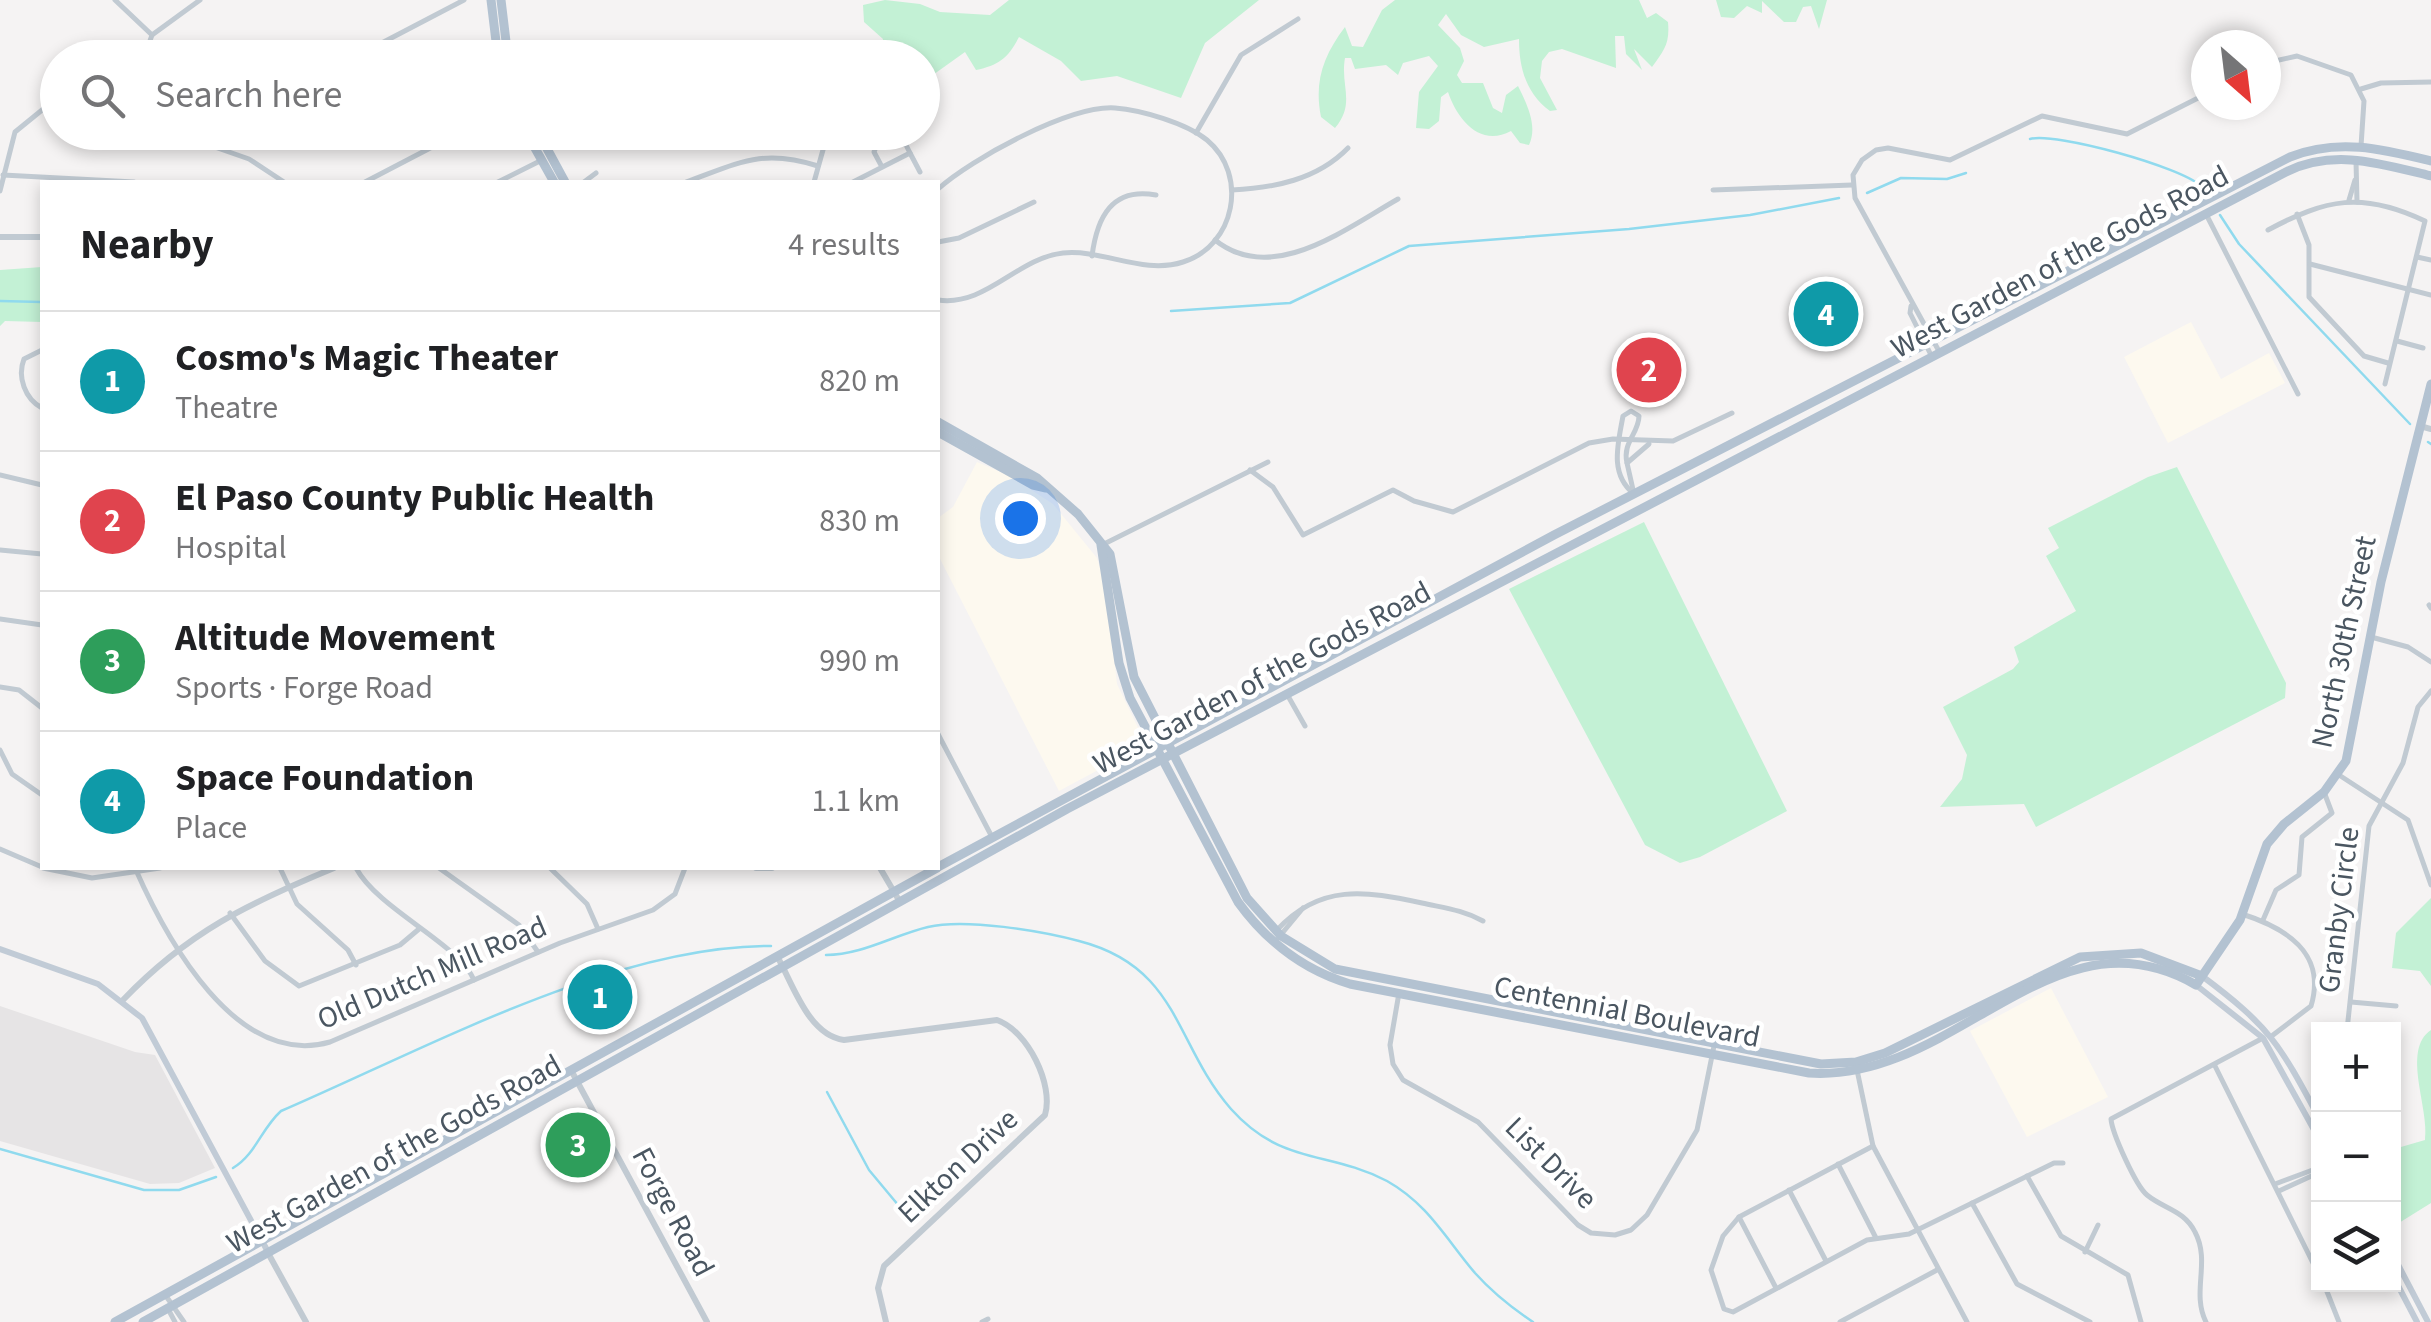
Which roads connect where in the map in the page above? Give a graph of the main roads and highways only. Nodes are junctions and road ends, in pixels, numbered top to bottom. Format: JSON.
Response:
{"nodes":[{"id":1,"x":491,"y":0,"type":"edge"},
{"id":2,"x":501,"y":0,"type":"edge"},
{"id":3,"x":500,"y":40,"type":"edge"},
{"id":4,"x":502,"y":40,"type":"edge"},
{"id":5,"x":2360,"y":146,"type":"junction"},
{"id":6,"x":540,"y":150,"type":"edge"},
{"id":7,"x":544,"y":150,"type":"edge"},
{"id":8,"x":546,"y":158,"type":"junction"},
{"id":9,"x":2335,"y":159,"type":"junction"},
{"id":10,"x":2431,"y":161,"type":"edge"},
{"id":11,"x":2431,"y":176,"type":"edge"},
{"id":12,"x":553,"y":180,"type":"edge"},
{"id":13,"x":563,"y":180,"type":"edge"},
{"id":14,"x":2431,"y":384,"type":"edge"},
{"id":15,"x":940,"y":423,"type":"edge"},
{"id":16,"x":2426,"y":427,"type":"edge"},
{"id":17,"x":940,"y":433,"type":"edge"},
{"id":18,"x":1046,"y":488,"type":"junction"},
{"id":19,"x":1102,"y":545,"type":"junction"},
{"id":20,"x":1449,"y":594,"type":"junction"},
{"id":21,"x":1365,"y":652,"type":"junction"},
{"id":22,"x":1167,"y":742,"type":"junction"},
{"id":23,"x":1156,"y":748,"type":"junction"},
{"id":24,"x":1173,"y":753,"type":"junction"},
{"id":25,"x":1162,"y":758,"type":"junction"},
{"id":26,"x":940,"y":865,"type":"edge"},
{"id":27,"x":932,"y":870,"type":"edge"},
{"id":28,"x":1275,"y":938,"type":"junction"},
{"id":29,"x":0,"y":949,"type":"edge"},
{"id":30,"x":2199,"y":981,"type":"junction"},
{"id":31,"x":1400,"y":990,"type":"junction"},
{"id":32,"x":1512,"y":1015,"type":"junction"},
{"id":33,"x":1584,"y":1020,"type":"junction"},
{"id":34,"x":1713,"y":1050,"type":"junction"},
{"id":35,"x":2316,"y":1112,"type":"edge"},
{"id":36,"x":2311,"y":1125,"type":"edge"},
{"id":37,"x":262,"y":1240,"type":"junction"},
{"id":38,"x":268,"y":1252,"type":"junction"},
{"id":39,"x":2401,"y":1270,"type":"edge"},
{"id":40,"x":2401,"y":1291,"type":"edge"},
{"id":41,"x":115,"y":1322,"type":"edge"},
{"id":42,"x":143,"y":1322,"type":"edge"},
{"id":43,"x":2417,"y":1322,"type":"edge"},
{"id":44,"x":2428,"y":1322,"type":"edge"}],
"edges":[{"from":1,"to":3,"type":"main road"},
{"from":2,"to":4,"type":"main road"},
{"from":5,"to":9,"type":"main road"},
{"from":5,"to":10,"type":"main road","name":"West Garden of the Gods Road"},
{"from":5,"to":20,"type":"main road","name":"West Garden of the Gods Road"},
{"from":6,"to":8,"type":"main road"},
{"from":7,"to":8,"type":"main road"},
{"from":8,"to":12,"type":"main road"},
{"from":8,"to":13,"type":"main road"},
{"from":9,"to":11,"type":"main road","name":"West Garden of the Gods Road"},
{"from":9,"to":21,"type":"main road","name":"West Garden of the Gods Road"},
{"from":14,"to":16,"type":"main road","name":"North 30th Street"},
{"from":15,"to":18,"type":"main road","name":"Centennial Boulevard"},
{"from":16,"to":30,"type":"main road","name":"North 30th Street"},
{"from":17,"to":18,"type":"main road","name":"Centennial Boulevard"},
{"from":18,"to":19,"type":"main road","name":"Centennial Boulevard"},
{"from":19,"to":22,"type":"main road","name":"Centennial Boulevard"},
{"from":19,"to":23,"type":"main road","name":"Centennial Boulevard"},
{"from":20,"to":21,"type":"main road"},
{"from":20,"to":22,"type":"main road","name":"West Garden of the Gods Road"},
{"from":21,"to":24,"type":"main road","name":"West Garden of the Gods Road"},
{"from":22,"to":23,"type":"main road","name":"West Garden of the Gods Road"},
{"from":22,"to":24,"type":"main road","name":"Centennial Boulevard"},
{"from":23,"to":25,"type":"main road","name":"Centennial Boulevard"},
{"from":23,"to":26,"type":"main road","name":"West Garden of the Gods Road"},
{"from":24,"to":25,"type":"main road","name":"West Garden of the Gods Road"},
{"from":24,"to":28,"type":"main road","name":"Centennial Boulevard"},
{"from":25,"to":28,"type":"main road","name":"Centennial Boulevard"},
{"from":25,"to":38,"type":"main road","name":"West Garden of the Gods Road"},
{"from":27,"to":37,"type":"main road","name":"West Garden of the Gods Road"},
{"from":28,"to":31,"type":"main road","name":"Centennial Boulevard"},
{"from":29,"to":37,"type":"main road"},
{"from":30,"to":34,"type":"main road","name":"Centennial Boulevard"},
{"from":30,"to":35,"type":"main road","name":"Centennial Boulevard"},
{"from":30,"to":36,"type":"main road","name":"Centennial Boulevard"},
{"from":31,"to":32,"type":"main road","name":"Centennial Boulevard"},
{"from":31,"to":33,"type":"main road","name":"Centennial Boulevard"},
{"from":32,"to":33,"type":"main road"},
{"from":32,"to":34,"type":"main road","name":"Centennial Boulevard"},
{"from":33,"to":34,"type":"main road","name":"Centennial Boulevard"},
{"from":37,"to":38,"type":"main road"},
{"from":37,"to":41,"type":"main road","name":"West Garden of the Gods Road"},
{"from":38,"to":42,"type":"main road","name":"West Garden of the Gods Road"},
{"from":39,"to":44,"type":"main road"},
{"from":40,"to":43,"type":"main road"}]}
